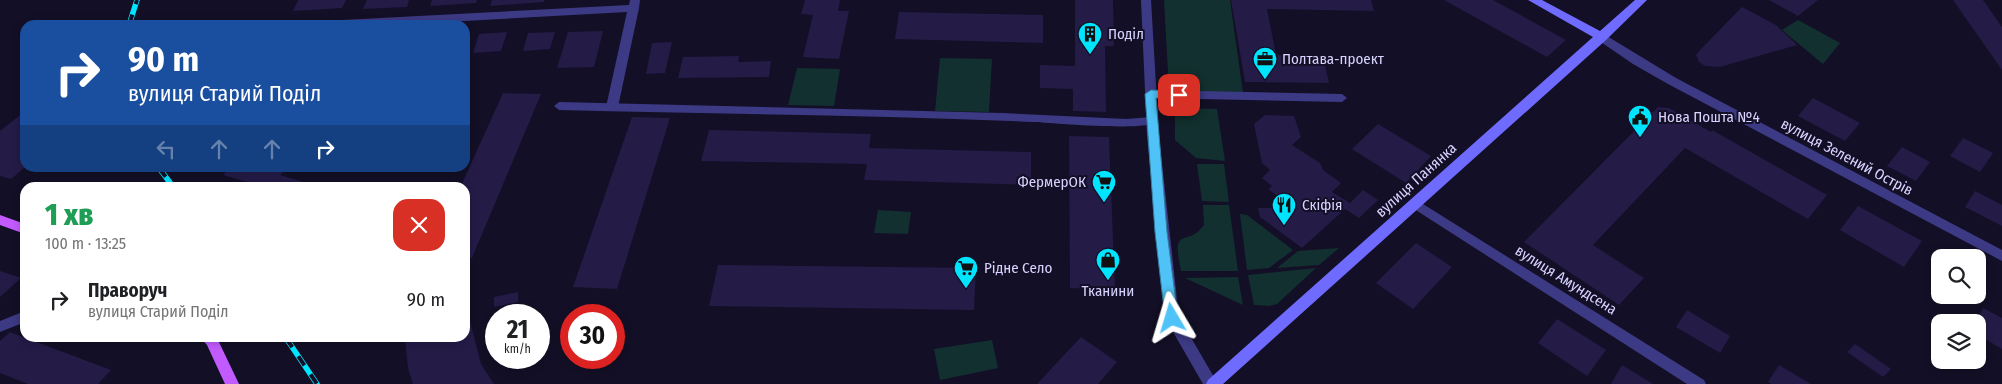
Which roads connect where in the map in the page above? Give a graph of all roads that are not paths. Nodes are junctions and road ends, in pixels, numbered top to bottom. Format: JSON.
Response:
{"nodes":[{"id":1,"x":1146,"y":0,"type":"edge"},
{"id":2,"x":1533,"y":0,"type":"edge"},
{"id":3,"x":1642,"y":0,"type":"edge"},
{"id":4,"x":634,"y":4,"type":"edge"},
{"id":5,"x":397,"y":20,"type":"edge"},
{"id":6,"x":1602,"y":37,"type":"junction"},
{"id":7,"x":1151,"y":94,"type":"junction"},
{"id":8,"x":1342,"y":98,"type":"dead end"},
{"id":9,"x":559,"y":106,"type":"dead end"},
{"id":10,"x":612,"y":107,"type":"junction"},
{"id":11,"x":1152,"y":121,"type":"junction"},
{"id":12,"x":1415,"y":204,"type":"junction"},
{"id":13,"x":0,"y":220,"type":"edge"},
{"id":14,"x":20,"y":227,"type":"edge"},
{"id":15,"x":2002,"y":256,"type":"edge"},
{"id":16,"x":20,"y":318,"type":"edge"},
{"id":17,"x":0,"y":327,"type":"edge"},
{"id":18,"x":212,"y":342,"type":"edge"},
{"id":19,"x":232,"y":384,"type":"edge"},
{"id":20,"x":1212,"y":384,"type":"edge"},
{"id":21,"x":1699,"y":384,"type":"edge"}],
"edges":[{"from":1,"to":7,"type":"street"},
{"from":2,"to":6,"type":"main road"},
{"from":3,"to":6,"type":"main road","name":"вулиця Панянка"},
{"from":4,"to":5,"type":"street"},
{"from":4,"to":10,"type":"street"},
{"from":6,"to":12,"type":"main road","name":"вулиця Панянка"},
{"from":6,"to":15,"type":"street","name":"вулиця Зелений Острів"},
{"from":7,"to":8,"type":"lane"},
{"from":7,"to":11,"type":"street"},
{"from":9,"to":10,"type":"lane"},
{"from":10,"to":11,"type":"lane"},
{"from":11,"to":20,"type":"street"},
{"from":12,"to":20,"type":"main road","name":"вулиця Панянка"},
{"from":12,"to":21,"type":"street","name":"вулиця Амундсена"},
{"from":13,"to":14,"type":"main road"},
{"from":16,"to":17,"type":"lane"},
{"from":18,"to":19,"type":"main road"}]}
